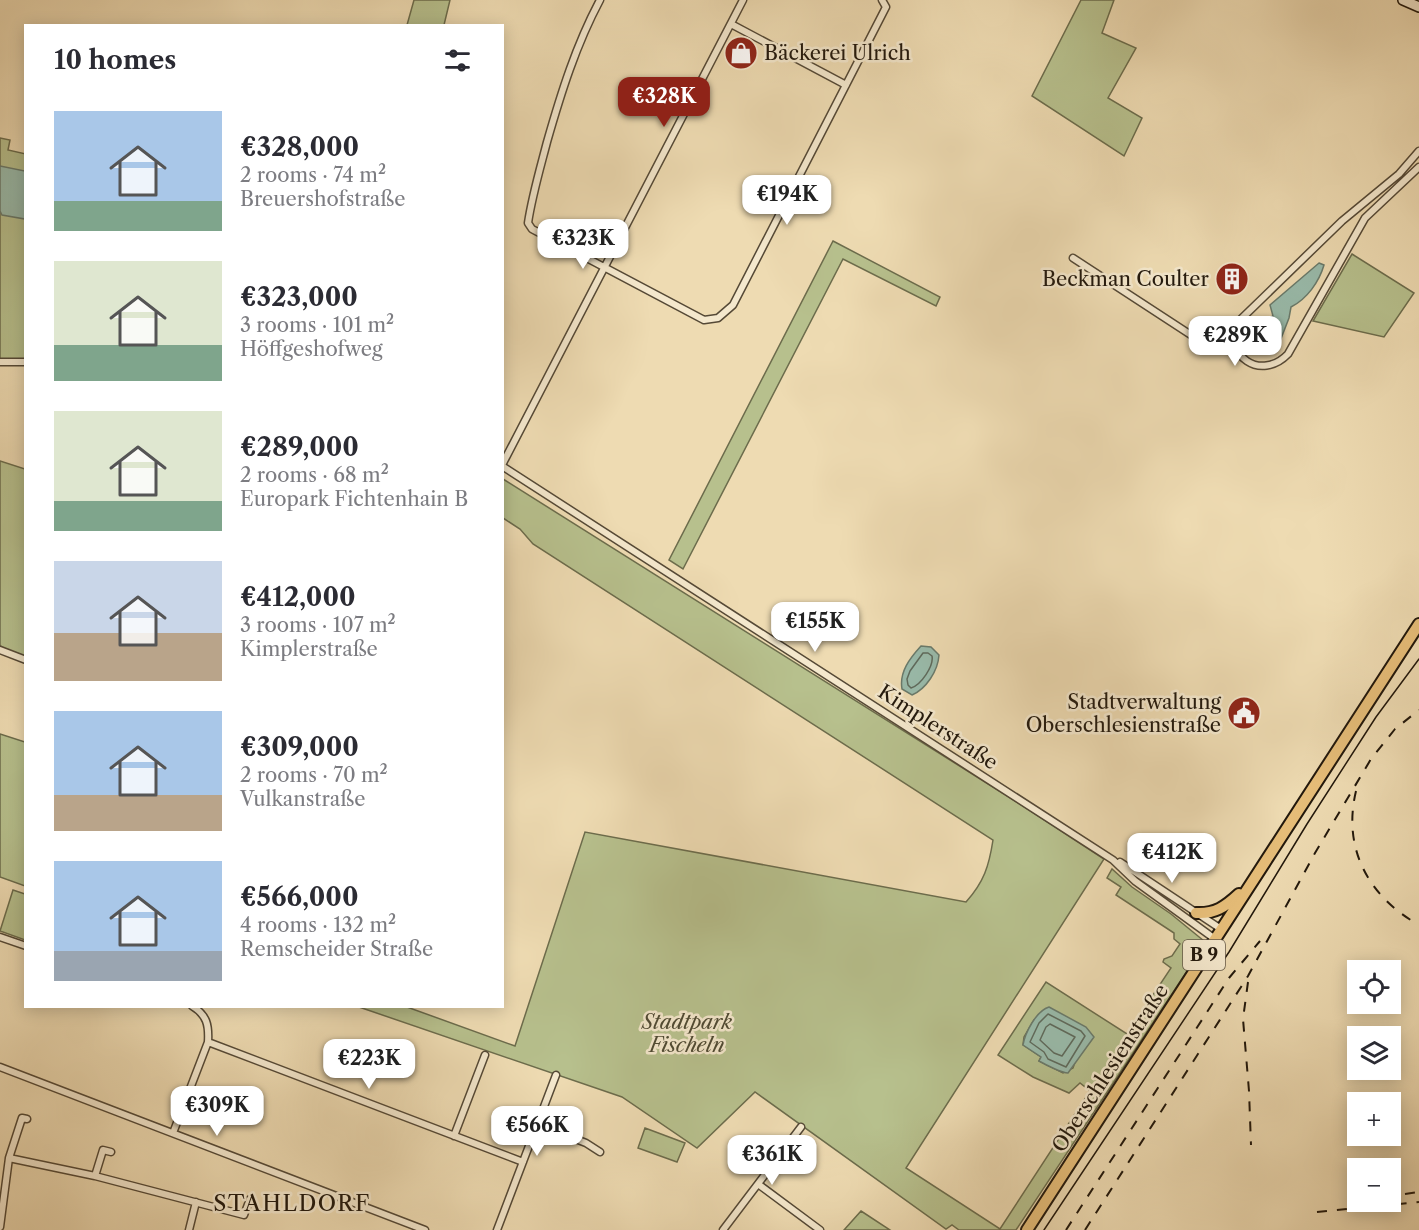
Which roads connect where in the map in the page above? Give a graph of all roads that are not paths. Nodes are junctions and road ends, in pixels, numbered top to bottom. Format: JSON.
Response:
{"nodes":[{"id":1,"x":600,"y":0,"type":"edge"},
{"id":2,"x":743,"y":0,"type":"edge"},
{"id":3,"x":882,"y":0,"type":"edge"},
{"id":4,"x":1403,"y":0,"type":"edge"},
{"id":5,"x":1419,"y":7,"type":"edge"},
{"id":6,"x":732,"y":24,"type":"junction"},
{"id":7,"x":846,"y":85,"type":"junction"},
{"id":8,"x":1418,"y":154,"type":"edge"},
{"id":9,"x":1419,"y":167,"type":"edge"},
{"id":10,"x":1073,"y":258,"type":"dead end"},
{"id":11,"x":605,"y":267,"type":"junction"},
{"id":12,"x":1235,"y":345,"type":"junction"},
{"id":13,"x":0,"y":362,"type":"edge"},
{"id":14,"x":24,"y":362,"type":"edge"},
{"id":15,"x":504,"y":462,"type":"edge"},
{"id":16,"x":504,"y":467,"type":"edge"},
{"id":17,"x":1419,"y":624,"type":"edge"},
{"id":18,"x":0,"y":650,"type":"edge"},
{"id":19,"x":24,"y":659,"type":"edge"},
{"id":20,"x":1113,"y":860,"type":"junction"},
{"id":21,"x":1251,"y":884,"type":"junction"},
{"id":22,"x":1196,"y":913,"type":"junction"},
{"id":23,"x":1218,"y":934,"type":"junction"},
{"id":24,"x":0,"y":937,"type":"edge"},
{"id":25,"x":24,"y":945,"type":"edge"},
{"id":26,"x":194,"y":1008,"type":"edge"},
{"id":27,"x":208,"y":1041,"type":"junction"},
{"id":28,"x":485,"y":1055,"type":"dead end"},
{"id":29,"x":0,"y":1067,"type":"edge"},
{"id":30,"x":556,"y":1075,"type":"dead end"},
{"id":31,"x":27,"y":1119,"type":"dead end"},
{"id":32,"x":537,"y":1124,"type":"junction"},
{"id":33,"x":801,"y":1126,"type":"dead end"},
{"id":34,"x":173,"y":1133,"type":"junction"},
{"id":35,"x":454,"y":1136,"type":"junction"},
{"id":36,"x":111,"y":1152,"type":"dead end"},
{"id":37,"x":600,"y":1152,"type":"dead end"},
{"id":38,"x":9,"y":1158,"type":"junction"},
{"id":39,"x":523,"y":1162,"type":"junction"},
{"id":40,"x":95,"y":1176,"type":"junction"},
{"id":41,"x":758,"y":1184,"type":"junction"},
{"id":42,"x":250,"y":1199,"type":"dead end"},
{"id":43,"x":196,"y":1202,"type":"junction"},
{"id":44,"x":0,"y":1227,"type":"edge"},
{"id":45,"x":189,"y":1230,"type":"edge"},
{"id":46,"x":425,"y":1230,"type":"edge"},
{"id":47,"x":496,"y":1230,"type":"edge"},
{"id":48,"x":723,"y":1230,"type":"edge"},
{"id":49,"x":820,"y":1230,"type":"edge"},
{"id":50,"x":1027,"y":1230,"type":"edge"}],
"edges":[{"from":1,"to":11,"type":"street"},
{"from":2,"to":6,"type":"street"},
{"from":3,"to":7,"type":"street"},
{"from":4,"to":5,"type":"main road"},
{"from":6,"to":7,"type":"street"},
{"from":6,"to":11,"type":"street"},
{"from":7,"to":11,"type":"street"},
{"from":8,"to":12,"type":"street"},
{"from":9,"to":12,"type":"street"},
{"from":10,"to":12,"type":"street"},
{"from":11,"to":15,"type":"street"},
{"from":13,"to":14,"type":"street"},
{"from":16,"to":20,"type":"street","name":"Kimplerstraße"},
{"from":17,"to":21,"type":"main road","name":"Oberschlesienstraße","number":"B 9"},
{"from":18,"to":19,"type":"street"},
{"from":20,"to":22,"type":"street","name":"Kimplerstraße"},
{"from":20,"to":23,"type":"street","name":"Kimplerstraße"},
{"from":21,"to":22,"type":"main road","number":"B 9"},
{"from":21,"to":23,"type":"main road","name":"Oberschlesienstraße","number":"B 9"},
{"from":22,"to":23,"type":"street","name":"Kimplerstraße"},
{"from":23,"to":50,"type":"main road","name":"Oberschlesienstraße","number":"B 9"},
{"from":24,"to":25,"type":"street"},
{"from":26,"to":27,"type":"street"},
{"from":27,"to":34,"type":"street"},
{"from":27,"to":35,"type":"street"},
{"from":28,"to":35,"type":"street"},
{"from":29,"to":34,"type":"street"},
{"from":30,"to":32,"type":"street"},
{"from":31,"to":38,"type":"street"},
{"from":32,"to":37,"type":"street"},
{"from":32,"to":39,"type":"street"},
{"from":33,"to":41,"type":"street"},
{"from":34,"to":46,"type":"street"},
{"from":35,"to":39,"type":"street"},
{"from":36,"to":40,"type":"street"},
{"from":38,"to":40,"type":"street"},
{"from":38,"to":44,"type":"street"},
{"from":39,"to":47,"type":"street"},
{"from":40,"to":43,"type":"street"},
{"from":41,"to":48,"type":"street"},
{"from":41,"to":49,"type":"street"},
{"from":42,"to":43,"type":"street"},
{"from":43,"to":45,"type":"street"}]}
